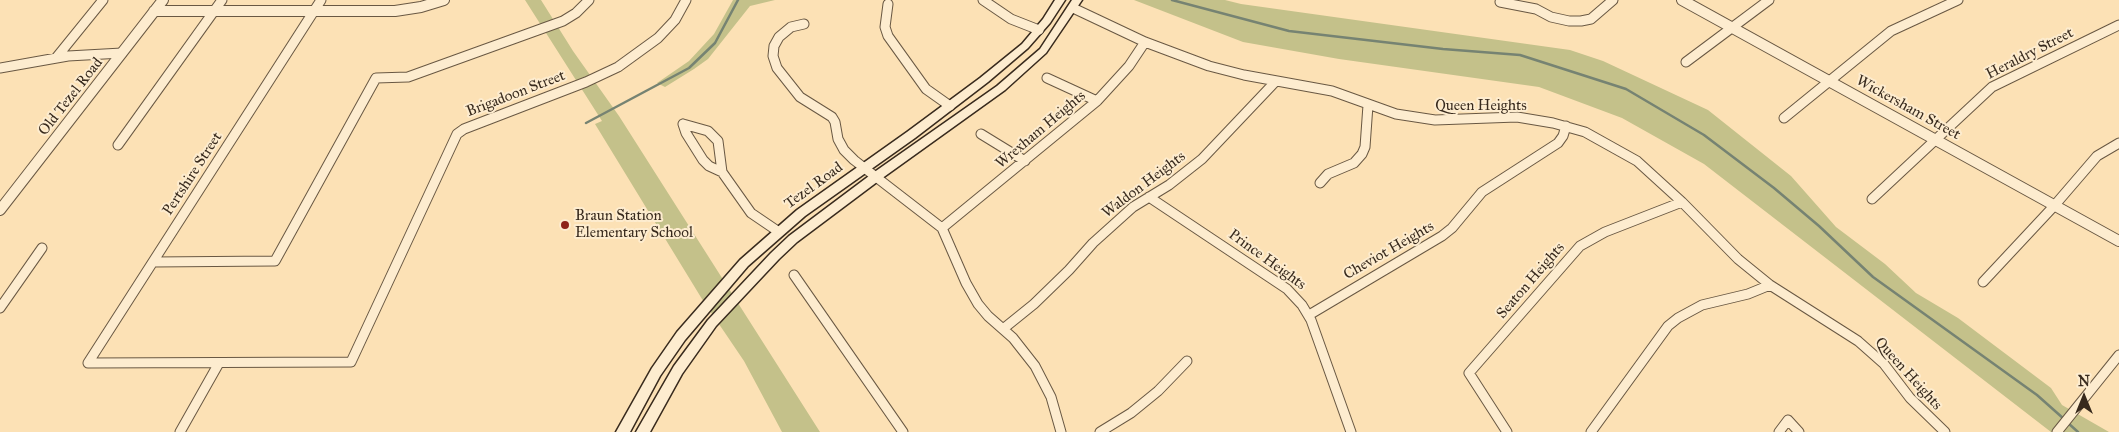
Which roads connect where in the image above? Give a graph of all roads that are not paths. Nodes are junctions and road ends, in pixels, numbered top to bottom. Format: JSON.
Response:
{"nodes":[{"id":1,"x":103,"y":0,"type":"edge"},
{"id":2,"x":163,"y":0,"type":"edge"},
{"id":3,"x":222,"y":0,"type":"edge"},
{"id":4,"x":321,"y":0,"type":"edge"},
{"id":5,"x":444,"y":0,"type":"edge"},
{"id":6,"x":588,"y":0,"type":"edge"},
{"id":7,"x":686,"y":0,"type":"edge"},
{"id":8,"x":983,"y":0,"type":"edge"},
{"id":9,"x":1060,"y":0,"type":"edge"},
{"id":10,"x":1613,"y":0,"type":"edge"},
{"id":11,"x":1682,"y":0,"type":"edge"},
{"id":12,"x":1768,"y":0,"type":"edge"},
{"id":13,"x":1958,"y":0,"type":"edge"},
{"id":14,"x":1500,"y":2,"type":"dead end"},
{"id":15,"x":888,"y":4,"type":"dead end"},
{"id":16,"x":1075,"y":4,"type":"edge"},
{"id":17,"x":154,"y":12,"type":"junction"},
{"id":18,"x":213,"y":12,"type":"junction"},
{"id":19,"x":313,"y":12,"type":"junction"},
{"id":20,"x":804,"y":24,"type":"dead end"},
{"id":21,"x":2119,"y":25,"type":"edge"},
{"id":22,"x":1731,"y":28,"type":"junction"},
{"id":23,"x":1039,"y":30,"type":"junction"},
{"id":24,"x":1145,"y":42,"type":"junction"},
{"id":25,"x":122,"y":53,"type":"junction"},
{"id":26,"x":56,"y":58,"type":"junction"},
{"id":27,"x":1686,"y":62,"type":"dead end"},
{"id":28,"x":0,"y":68,"type":"edge"},
{"id":29,"x":1047,"y":78,"type":"dead end"},
{"id":30,"x":1276,"y":81,"type":"junction"},
{"id":31,"x":1828,"y":81,"type":"junction"},
{"id":32,"x":1097,"y":101,"type":"junction"},
{"id":33,"x":1368,"y":105,"type":"junction"},
{"id":34,"x":950,"y":106,"type":"junction"},
{"id":35,"x":1784,"y":118,"type":"dead end"},
{"id":36,"x":1566,"y":126,"type":"junction"},
{"id":37,"x":981,"y":134,"type":"dead end"},
{"id":38,"x":1935,"y":140,"type":"junction"},
{"id":39,"x":2119,"y":143,"type":"edge"},
{"id":40,"x":118,"y":145,"type":"dead end"},
{"id":41,"x":1025,"y":161,"type":"junction"},
{"id":42,"x":865,"y":168,"type":"junction"},
{"id":43,"x":722,"y":172,"type":"junction"},
{"id":44,"x":876,"y":176,"type":"junction"},
{"id":45,"x":1320,"y":183,"type":"dead end"},
{"id":46,"x":1149,"y":198,"type":"junction"},
{"id":47,"x":1872,"y":199,"type":"dead end"},
{"id":48,"x":1682,"y":202,"type":"junction"},
{"id":49,"x":2054,"y":206,"type":"junction"},
{"id":50,"x":0,"y":210,"type":"edge"},
{"id":51,"x":942,"y":228,"type":"junction"},
{"id":52,"x":779,"y":232,"type":"junction"},
{"id":53,"x":2119,"y":241,"type":"edge"},
{"id":54,"x":42,"y":248,"type":"dead end"},
{"id":55,"x":153,"y":262,"type":"junction"},
{"id":56,"x":794,"y":275,"type":"dead end"},
{"id":57,"x":1983,"y":282,"type":"dead end"},
{"id":58,"x":1770,"y":286,"type":"junction"},
{"id":59,"x":0,"y":308,"type":"edge"},
{"id":60,"x":1309,"y":315,"type":"junction"},
{"id":61,"x":1003,"y":329,"type":"junction"},
{"id":62,"x":2119,"y":355,"type":"edge"},
{"id":63,"x":1188,"y":361,"type":"dead end"},
{"id":64,"x":219,"y":364,"type":"junction"},
{"id":65,"x":180,"y":432,"type":"edge"},
{"id":66,"x":624,"y":432,"type":"edge"},
{"id":67,"x":643,"y":432,"type":"edge"},
{"id":68,"x":903,"y":432,"type":"edge"},
{"id":69,"x":1061,"y":432,"type":"edge"},
{"id":70,"x":1100,"y":432,"type":"edge"},
{"id":71,"x":1351,"y":432,"type":"edge"},
{"id":72,"x":1507,"y":432,"type":"edge"},
{"id":73,"x":1591,"y":432,"type":"edge"},
{"id":74,"x":1779,"y":432,"type":"edge"},
{"id":75,"x":1798,"y":432,"type":"edge"},
{"id":76,"x":1945,"y":432,"type":"edge"},
{"id":77,"x":2057,"y":432,"type":"edge"}],
"edges":[{"from":1,"to":26,"type":"street"},
{"from":2,"to":17,"type":"street","name":"Old Tezel Road"},
{"from":3,"to":18,"type":"street"},
{"from":4,"to":19,"type":"street","name":"Pertshire Street"},
{"from":5,"to":19,"type":"street"},
{"from":6,"to":55,"type":"street"},
{"from":7,"to":64,"type":"street","name":"Brigadoon Street"},
{"from":8,"to":23,"type":"street"},
{"from":9,"to":23,"type":"main road","name":"Tezel Road"},
{"from":10,"to":14,"type":"street"},
{"from":11,"to":22,"type":"street","name":"Wickersham Street"},
{"from":12,"to":22,"type":"street"},
{"from":13,"to":31,"type":"street"},
{"from":15,"to":34,"type":"street"},
{"from":16,"to":24,"type":"street","name":"Queen Heights"},
{"from":16,"to":44,"type":"main road","name":"Tezel Road"},
{"from":17,"to":18,"type":"street"},
{"from":17,"to":25,"type":"street","name":"Old Tezel Road"},
{"from":18,"to":19,"type":"street"},
{"from":18,"to":40,"type":"street"},
{"from":19,"to":55,"type":"street","name":"Pertshire Street"},
{"from":20,"to":42,"type":"street"},
{"from":21,"to":38,"type":"street","name":"Heraldry Street"},
{"from":22,"to":27,"type":"street"},
{"from":22,"to":31,"type":"street","name":"Wickersham Street"},
{"from":23,"to":34,"type":"main road","name":"Tezel Road"},
{"from":24,"to":30,"type":"street","name":"Queen Heights"},
{"from":24,"to":32,"type":"street","name":"Wrexham Heights"},
{"from":25,"to":26,"type":"street"},
{"from":25,"to":50,"type":"street","name":"Old Tezel Road"},
{"from":26,"to":28,"type":"street"},
{"from":29,"to":32,"type":"street"},
{"from":30,"to":33,"type":"street","name":"Queen Heights"},
{"from":30,"to":46,"type":"street","name":"Waldon Heights"},
{"from":31,"to":35,"type":"street"},
{"from":31,"to":38,"type":"street","name":"Wickersham Street"},
{"from":32,"to":41,"type":"street","name":"Wrexham Heights"},
{"from":33,"to":36,"type":"street","name":"Queen Heights"},
{"from":33,"to":45,"type":"street"},
{"from":34,"to":42,"type":"main road","name":"Tezel Road"},
{"from":36,"to":48,"type":"street","name":"Queen Heights"},
{"from":36,"to":60,"type":"street","name":"Cheviot Heights"},
{"from":37,"to":41,"type":"street"},
{"from":38,"to":47,"type":"street","name":"Heraldry Street"},
{"from":38,"to":49,"type":"street","name":"Wickersham Street"},
{"from":39,"to":49,"type":"street"},
{"from":41,"to":51,"type":"street","name":"Wrexham Heights"},
{"from":42,"to":44,"type":"street"},
{"from":42,"to":52,"type":"main road","name":"Tezel Road"},
{"from":43,"to":43,"type":"street"},
{"from":43,"to":52,"type":"street"},
{"from":44,"to":51,"type":"street"},
{"from":44,"to":67,"type":"main road","name":"Tezel Road"},
{"from":46,"to":60,"type":"street","name":"Prince Heights"},
{"from":46,"to":61,"type":"street","name":"Waldon Heights"},
{"from":48,"to":58,"type":"street","name":"Queen Heights"},
{"from":48,"to":72,"type":"street","name":"Seaton Heights"},
{"from":49,"to":53,"type":"street","name":"Wickersham Street"},
{"from":49,"to":57,"type":"street"},
{"from":51,"to":61,"type":"street"},
{"from":52,"to":66,"type":"main road","name":"Tezel Road"},
{"from":54,"to":59,"type":"street"},
{"from":55,"to":64,"type":"street","name":"Pertshire Street"},
{"from":56,"to":68,"type":"street"},
{"from":58,"to":73,"type":"street"},
{"from":58,"to":76,"type":"street","name":"Queen Heights"},
{"from":60,"to":71,"type":"street","name":"Prince Heights"},
{"from":61,"to":69,"type":"street"},
{"from":62,"to":77,"type":"street"},
{"from":63,"to":70,"type":"street"},
{"from":64,"to":65,"type":"street"},
{"from":74,"to":75,"type":"street"}]}
